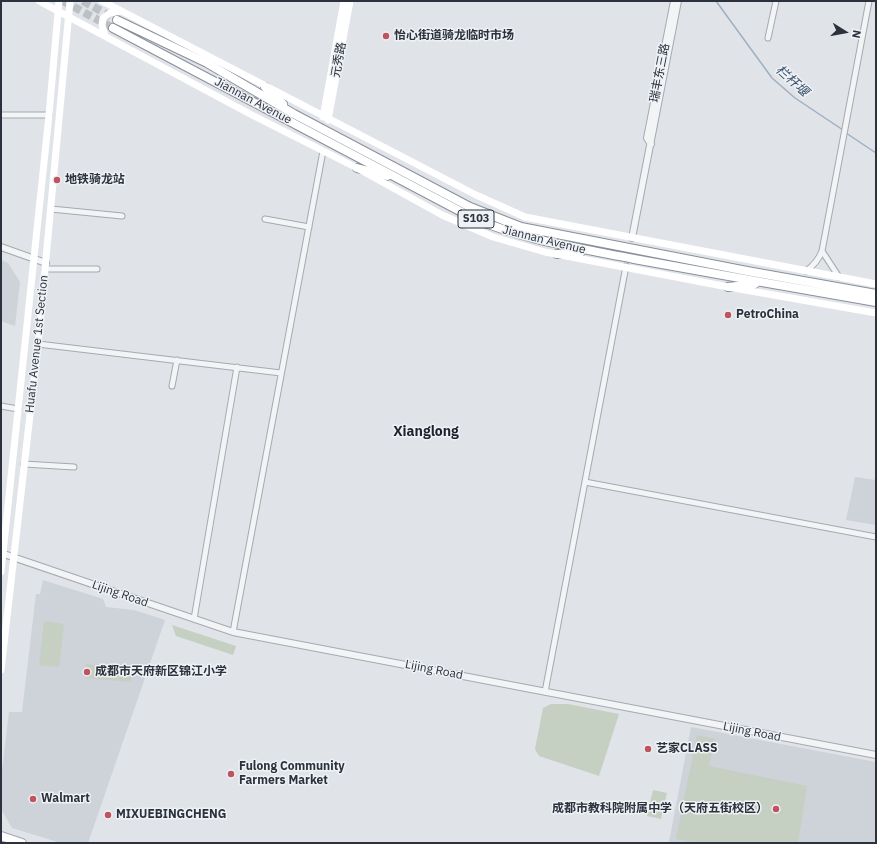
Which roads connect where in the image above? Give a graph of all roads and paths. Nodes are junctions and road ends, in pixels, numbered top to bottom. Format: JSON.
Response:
{"nodes":[{"id":1,"x":39,"y":1,"type":"edge"},
{"id":2,"x":59,"y":1,"type":"edge"},
{"id":3,"x":70,"y":1,"type":"edge"},
{"id":4,"x":102,"y":1,"type":"edge"},
{"id":5,"x":344,"y":1,"type":"edge"},
{"id":6,"x":350,"y":1,"type":"edge"},
{"id":7,"x":674,"y":1,"type":"edge"},
{"id":8,"x":678,"y":1,"type":"edge"},
{"id":9,"x":776,"y":1,"type":"edge"},
{"id":10,"x":869,"y":1,"type":"edge"},
{"id":11,"x":120,"y":11,"type":"junction"},
{"id":12,"x":58,"y":12,"type":"junction"},
{"id":13,"x":68,"y":17,"type":"junction"},
{"id":14,"x":117,"y":20,"type":"tunnel mouth"},
{"id":15,"x":113,"y":28,"type":"tunnel mouth"},
{"id":16,"x":105,"y":36,"type":"junction"},
{"id":17,"x":768,"y":38,"type":"dead end"},
{"id":18,"x":265,"y":87,"type":"junction"},
{"id":19,"x":294,"y":114,"type":"junction"},
{"id":20,"x":1,"y":115,"type":"edge"},
{"id":21,"x":49,"y":115,"type":"junction"},
{"id":22,"x":326,"y":118,"type":"junction"},
{"id":23,"x":651,"y":144,"type":"junction"},
{"id":24,"x":323,"y":151,"type":"junction"},
{"id":25,"x":357,"y":168,"type":"junction"},
{"id":26,"x":402,"y":180,"type":"junction"},
{"id":27,"x":51,"y":209,"type":"junction"},
{"id":28,"x":122,"y":216,"type":"dead end"},
{"id":29,"x":265,"y":219,"type":"dead end"},
{"id":30,"x":309,"y":227,"type":"junction"},
{"id":31,"x":632,"y":238,"type":"junction"},
{"id":32,"x":1,"y":246,"type":"edge"},
{"id":33,"x":822,"y":251,"type":"junction"},
{"id":34,"x":557,"y":254,"type":"junction"},
{"id":35,"x":634,"y":259,"type":"junction"},
{"id":36,"x":34,"y":260,"type":"junction"},
{"id":37,"x":45,"y":266,"type":"junction"},
{"id":38,"x":626,"y":266,"type":"junction"},
{"id":39,"x":96,"y":269,"type":"dead end"},
{"id":40,"x":806,"y":271,"type":"junction"},
{"id":41,"x":839,"y":277,"type":"junction"},
{"id":42,"x":764,"y":282,"type":"junction"},
{"id":43,"x":876,"y":284,"type":"edge"},
{"id":44,"x":728,"y":287,"type":"junction"},
{"id":45,"x":876,"y":294,"type":"edge"},
{"id":46,"x":876,"y":302,"type":"edge"},
{"id":47,"x":876,"y":313,"type":"edge"},
{"id":48,"x":38,"y":344,"type":"junction"},
{"id":49,"x":177,"y":360,"type":"junction"},
{"id":50,"x":236,"y":367,"type":"junction"},
{"id":51,"x":282,"y":373,"type":"junction"},
{"id":52,"x":172,"y":386,"type":"dead end"},
{"id":53,"x":1,"y":406,"type":"edge"},
{"id":54,"x":18,"y":409,"type":"junction"},
{"id":55,"x":24,"y":464,"type":"junction"},
{"id":56,"x":74,"y":467,"type":"dead end"},
{"id":57,"x":585,"y":482,"type":"junction"},
{"id":58,"x":876,"y":537,"type":"edge"},
{"id":59,"x":2,"y":554,"type":"edge"},
{"id":60,"x":13,"y":557,"type":"junction"},
{"id":61,"x":1,"y":572,"type":"edge"},
{"id":62,"x":194,"y":618,"type":"junction"},
{"id":63,"x":233,"y":632,"type":"junction"},
{"id":64,"x":1,"y":670,"type":"edge"},
{"id":65,"x":545,"y":692,"type":"junction"},
{"id":66,"x":876,"y":755,"type":"edge"},
{"id":67,"x":1,"y":836,"type":"edge"},
{"id":68,"x":22,"y":843,"type":"edge"}],
"edges":[{"from":1,"to":12,"type":"main road"},
{"from":2,"to":12,"type":"main road"},
{"from":3,"to":13,"type":"main road","name":"Huafu Avenue 1st Section"},
{"from":4,"to":11,"type":"main road"},
{"from":5,"to":22,"type":"main road","name":"元秀路"},
{"from":6,"to":22,"type":"main road","name":"元秀路"},
{"from":7,"to":23,"type":"street","name":"瑞丰东三路"},
{"from":8,"to":23,"type":"street"},
{"from":9,"to":17,"type":"street"},
{"from":10,"to":33,"type":"street"},
{"from":11,"to":16,"type":"main road"},
{"from":11,"to":18,"type":"main road"},
{"from":12,"to":13,"type":"main road"},
{"from":12,"to":21,"type":"main road"},
{"from":13,"to":16,"type":"main road"},
{"from":13,"to":27,"type":"main road","name":"Huafu Avenue 1st Section"},
{"from":14,"to":19,"type":"main road","name":"Jiannan Avenue","number":"S103"},
{"from":15,"to":26,"type":"main road","name":"Jiannan Avenue","number":"S103"},
{"from":16,"to":24,"type":"main road"},
{"from":18,"to":19,"type":"main road"},
{"from":18,"to":22,"type":"main road"},
{"from":19,"to":45,"type":"main road","name":"Jiannan Avenue","number":"S103"},
{"from":20,"to":21,"type":"street"},
{"from":21,"to":36,"type":"main road"},
{"from":22,"to":31,"type":"main road"},
{"from":23,"to":31,"type":"street"},
{"from":24,"to":25,"type":"main road"},
{"from":24,"to":30,"type":"street"},
{"from":25,"to":26,"type":"main road"},
{"from":25,"to":34,"type":"main road"},
{"from":26,"to":35,"type":"main road","name":"Jiannan Avenue","number":"S103"},
{"from":27,"to":28,"type":"street"},
{"from":27,"to":37,"type":"main road","name":"Huafu Avenue 1st Section"},
{"from":29,"to":30,"type":"street"},
{"from":30,"to":51,"type":"street"},
{"from":31,"to":40,"type":"main road"},
{"from":32,"to":36,"type":"street"},
{"from":33,"to":40,"type":"street"},
{"from":33,"to":41,"type":"street"},
{"from":34,"to":35,"type":"main road"},
{"from":34,"to":38,"type":"main road"},
{"from":35,"to":42,"type":"main road","name":"Jiannan Avenue","number":"S103"},
{"from":36,"to":37,"type":"street"},
{"from":36,"to":54,"type":"main road"},
{"from":37,"to":39,"type":"street"},
{"from":37,"to":48,"type":"main road","name":"Huafu Avenue 1st Section"},
{"from":38,"to":44,"type":"main road"},
{"from":38,"to":57,"type":"street"},
{"from":40,"to":41,"type":"main road"},
{"from":41,"to":43,"type":"main road"},
{"from":42,"to":44,"type":"main road"},
{"from":42,"to":46,"type":"main road","name":"Jiannan Avenue","number":"S103"},
{"from":44,"to":47,"type":"main road"},
{"from":48,"to":49,"type":"street"},
{"from":48,"to":55,"type":"main road","name":"Huafu Avenue 1st Section"},
{"from":49,"to":50,"type":"street"},
{"from":49,"to":52,"type":"street"},
{"from":50,"to":51,"type":"street"},
{"from":50,"to":62,"type":"street"},
{"from":51,"to":63,"type":"street"},
{"from":53,"to":54,"type":"street"},
{"from":54,"to":59,"type":"main road"},
{"from":55,"to":56,"type":"street"},
{"from":55,"to":60,"type":"main road","name":"Huafu Avenue 1st Section"},
{"from":57,"to":58,"type":"street"},
{"from":57,"to":65,"type":"street"},
{"from":59,"to":60,"type":"street","name":"Lijing Road"},
{"from":59,"to":61,"type":"main road"},
{"from":60,"to":62,"type":"street","name":"Lijing Road"},
{"from":60,"to":64,"type":"main road","name":"Huafu Avenue 1st Section"},
{"from":62,"to":63,"type":"street","name":"Lijing Road"},
{"from":63,"to":65,"type":"street","name":"Lijing Road"},
{"from":65,"to":66,"type":"street","name":"Lijing Road"},
{"from":67,"to":68,"type":"main road"}]}
